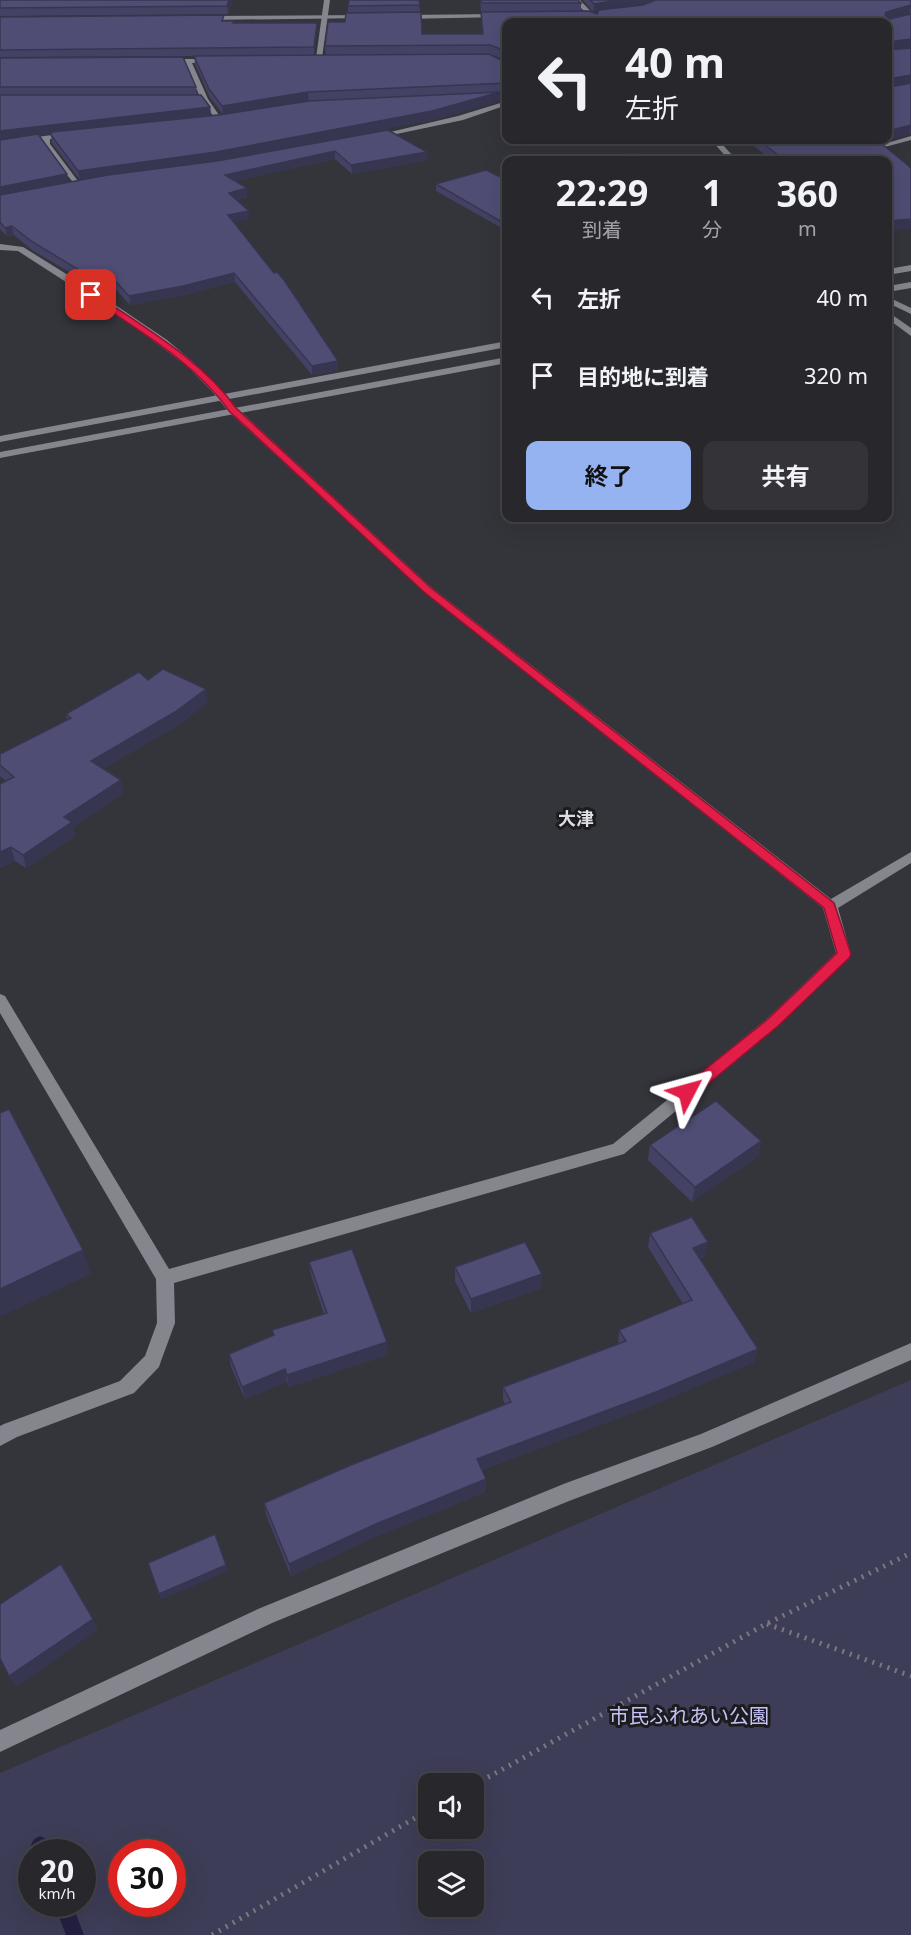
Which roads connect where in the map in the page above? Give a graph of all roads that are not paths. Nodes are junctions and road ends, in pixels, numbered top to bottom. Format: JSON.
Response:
{"nodes":[{"id":1,"x":327,"y":0,"type":"edge"},
{"id":2,"x":576,"y":0,"type":"edge"},
{"id":3,"x":582,"y":15,"type":"edge"},
{"id":4,"x":595,"y":15,"type":"junction"},
{"id":5,"x":508,"y":16,"type":"edge"},
{"id":6,"x":326,"y":17,"type":"junction"},
{"id":7,"x":371,"y":17,"type":"edge"},
{"id":8,"x":394,"y":17,"type":"edge"},
{"id":9,"x":198,"y":18,"type":"edge"},
{"id":10,"x":596,"y":18,"type":"edge"},
{"id":11,"x":307,"y":58,"type":"edge"},
{"id":12,"x":319,"y":58,"type":"junction"},
{"id":13,"x":330,"y":58,"type":"edge"},
{"id":14,"x":224,"y":60,"type":"edge"},
{"id":15,"x":153,"y":61,"type":"edge"},
{"id":16,"x":188,"y":61,"type":"junction"},
{"id":17,"x":498,"y":94,"type":"edge"},
{"id":18,"x":502,"y":95,"type":"edge"},
{"id":19,"x":193,"y":99,"type":"edge"},
{"id":20,"x":205,"y":99,"type":"junction"},
{"id":21,"x":502,"y":104,"type":"edge"},
{"id":22,"x":229,"y":118,"type":"edge"},
{"id":23,"x":220,"y":119,"type":"junction"},
{"id":24,"x":208,"y":120,"type":"edge"},
{"id":25,"x":81,"y":133,"type":"edge"},
{"id":26,"x":46,"y":137,"type":"junction"},
{"id":27,"x":911,"y":138,"type":"edge"},
{"id":28,"x":360,"y":139,"type":"edge"},
{"id":29,"x":892,"y":143,"type":"edge"},
{"id":30,"x":0,"y":144,"type":"edge"},
{"id":31,"x":718,"y":144,"type":"edge"},
{"id":32,"x":877,"y":144,"type":"edge"},
{"id":33,"x":888,"y":144,"type":"edge"},
{"id":34,"x":880,"y":146,"type":"junction"},
{"id":35,"x":888,"y":153,"type":"edge"},
{"id":36,"x":729,"y":156,"type":"edge"},
{"id":37,"x":88,"y":183,"type":"edge"},
{"id":38,"x":77,"y":185,"type":"junction"},
{"id":39,"x":66,"y":188,"type":"edge"},
{"id":40,"x":0,"y":247,"type":"edge"},
{"id":41,"x":911,"y":268,"type":"edge"},
{"id":42,"x":892,"y":271,"type":"edge"},
{"id":43,"x":911,"y":285,"type":"edge"},
{"id":44,"x":892,"y":288,"type":"edge"},
{"id":45,"x":892,"y":302,"type":"edge"},
{"id":46,"x":911,"y":310,"type":"edge"},
{"id":47,"x":892,"y":318,"type":"edge"},
{"id":48,"x":911,"y":333,"type":"edge"},
{"id":49,"x":502,"y":345,"type":"edge"},
{"id":50,"x":502,"y":361,"type":"edge"},
{"id":51,"x":223,"y":396,"type":"junction"},
{"id":52,"x":233,"y":410,"type":"junction"},
{"id":53,"x":0,"y":439,"type":"edge"},
{"id":54,"x":0,"y":455,"type":"edge"},
{"id":55,"x":911,"y":857,"type":"edge"},
{"id":56,"x":830,"y":906,"type":"junction"},
{"id":57,"x":0,"y":1000,"type":"edge"},
{"id":58,"x":165,"y":1278,"type":"junction"},
{"id":59,"x":911,"y":1351,"type":"edge"},
{"id":60,"x":0,"y":1437,"type":"edge"},
{"id":61,"x":0,"y":1741,"type":"edge"}],
"edges":[{"from":1,"to":6,"type":"street"},
{"from":2,"to":4,"type":"street"},
{"from":3,"to":4,"type":"street"},
{"from":4,"to":10,"type":"street"},
{"from":5,"to":8,"type":"street"},
{"from":6,"to":7,"type":"street"},
{"from":6,"to":9,"type":"street"},
{"from":6,"to":12,"type":"street"},
{"from":11,"to":12,"type":"street"},
{"from":12,"to":13,"type":"street"},
{"from":14,"to":16,"type":"street"},
{"from":15,"to":16,"type":"street"},
{"from":16,"to":20,"type":"street"},
{"from":17,"to":18,"type":"street"},
{"from":19,"to":20,"type":"street"},
{"from":20,"to":23,"type":"street"},
{"from":21,"to":28,"type":"street"},
{"from":22,"to":23,"type":"street"},
{"from":23,"to":24,"type":"street"},
{"from":25,"to":26,"type":"street"},
{"from":26,"to":30,"type":"street"},
{"from":26,"to":38,"type":"street"},
{"from":27,"to":29,"type":"street"},
{"from":31,"to":36,"type":"street"},
{"from":32,"to":34,"type":"street"},
{"from":33,"to":34,"type":"street"},
{"from":34,"to":35,"type":"street"},
{"from":37,"to":38,"type":"street"},
{"from":38,"to":39,"type":"street"},
{"from":40,"to":51,"type":"street"},
{"from":41,"to":42,"type":"street"},
{"from":43,"to":44,"type":"street"},
{"from":45,"to":46,"type":"street"},
{"from":47,"to":48,"type":"street"},
{"from":49,"to":51,"type":"street"},
{"from":50,"to":52,"type":"street"},
{"from":51,"to":52,"type":"street"},
{"from":51,"to":53,"type":"street"},
{"from":52,"to":54,"type":"street"},
{"from":52,"to":56,"type":"street"},
{"from":55,"to":56,"type":"street"},
{"from":56,"to":58,"type":"street"},
{"from":57,"to":58,"type":"street"},
{"from":58,"to":60,"type":"street"},
{"from":59,"to":61,"type":"street"}]}
